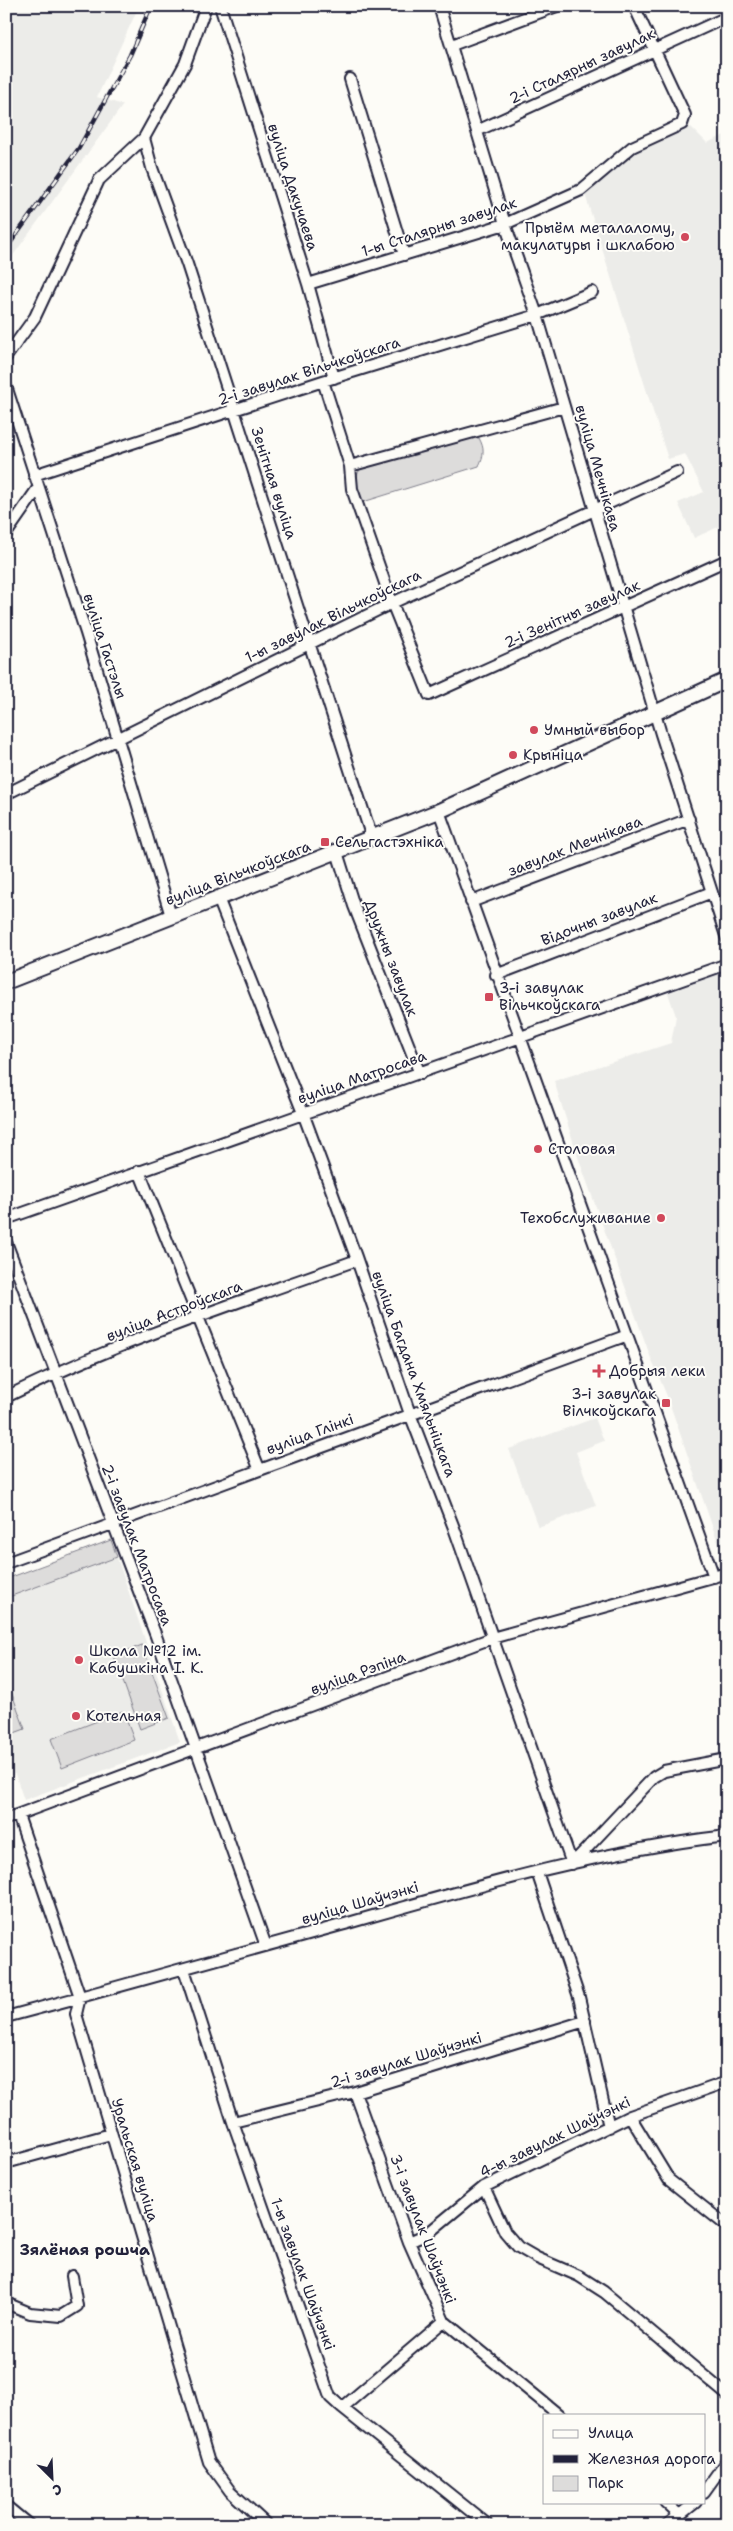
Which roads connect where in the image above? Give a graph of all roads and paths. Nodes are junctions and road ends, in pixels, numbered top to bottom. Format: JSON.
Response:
{"nodes":[{"id":1,"x":206,"y":6,"type":"edge"},
{"id":2,"x":220,"y":6,"type":"edge"},
{"id":3,"x":439,"y":6,"type":"edge"},
{"id":4,"x":634,"y":6,"type":"edge"},
{"id":5,"x":550,"y":8,"type":"edge"},
{"id":6,"x":727,"y":17,"type":"edge"},
{"id":7,"x":452,"y":45,"type":"junction"},
{"id":8,"x":654,"y":48,"type":"junction"},
{"id":9,"x":350,"y":79,"type":"dead end"},
{"id":10,"x":479,"y":130,"type":"junction"},
{"id":11,"x":144,"y":138,"type":"junction"},
{"id":12,"x":506,"y":224,"type":"junction"},
{"id":13,"x":404,"y":255,"type":"junction"},
{"id":14,"x":308,"y":284,"type":"junction"},
{"id":15,"x":592,"y":292,"type":"dead end"},
{"id":16,"x":537,"y":315,"type":"junction"},
{"id":17,"x":6,"y":357,"type":"edge"},
{"id":18,"x":334,"y":378,"type":"junction"},
{"id":19,"x":323,"y":381,"type":"junction"},
{"id":20,"x":6,"y":386,"type":"edge"},
{"id":21,"x":564,"y":407,"type":"junction"},
{"id":22,"x":234,"y":410,"type":"junction"},
{"id":23,"x":350,"y":466,"type":"junction"},
{"id":24,"x":677,"y":472,"type":"dead end"},
{"id":25,"x":34,"y":475,"type":"junction"},
{"id":26,"x":38,"y":488,"type":"junction"},
{"id":27,"x":595,"y":509,"type":"junction"},
{"id":28,"x":6,"y":534,"type":"edge"},
{"id":29,"x":727,"y":560,"type":"edge"},
{"id":30,"x":392,"y":603,"type":"junction"},
{"id":31,"x":622,"y":607,"type":"junction"},
{"id":32,"x":310,"y":643,"type":"junction"},
{"id":33,"x":727,"y":680,"type":"edge"},
{"id":34,"x":654,"y":713,"type":"junction"},
{"id":35,"x":118,"y":738,"type":"junction"},
{"id":36,"x":6,"y":794,"type":"edge"},
{"id":37,"x":438,"y":811,"type":"junction"},
{"id":38,"x":689,"y":819,"type":"junction"},
{"id":39,"x":372,"y":838,"type":"junction"},
{"id":40,"x":337,"y":852,"type":"junction"},
{"id":41,"x":712,"y":892,"type":"junction"},
{"id":42,"x":218,"y":898,"type":"junction"},
{"id":43,"x":471,"y":902,"type":"junction"},
{"id":44,"x":171,"y":916,"type":"junction"},
{"id":45,"x":727,"y":939,"type":"edge"},
{"id":46,"x":727,"y":964,"type":"edge"},
{"id":47,"x":496,"y":975,"type":"junction"},
{"id":48,"x":6,"y":982,"type":"edge"},
{"id":49,"x":519,"y":1038,"type":"junction"},
{"id":50,"x":420,"y":1074,"type":"junction"},
{"id":51,"x":303,"y":1113,"type":"junction"},
{"id":52,"x":138,"y":1171,"type":"junction"},
{"id":53,"x":6,"y":1219,"type":"edge"},
{"id":54,"x":6,"y":1242,"type":"edge"},
{"id":55,"x":357,"y":1260,"type":"junction"},
{"id":56,"x":199,"y":1316,"type":"junction"},
{"id":57,"x":625,"y":1336,"type":"junction"},
{"id":58,"x":56,"y":1373,"type":"junction"},
{"id":59,"x":6,"y":1398,"type":"edge"},
{"id":60,"x":410,"y":1414,"type":"junction"},
{"id":61,"x":259,"y":1468,"type":"junction"},
{"id":62,"x":112,"y":1524,"type":"junction"},
{"id":63,"x":6,"y":1563,"type":"edge"},
{"id":64,"x":727,"y":1573,"type":"edge"},
{"id":65,"x":714,"y":1577,"type":"junction"},
{"id":66,"x":492,"y":1638,"type":"junction"},
{"id":67,"x":196,"y":1749,"type":"junction"},
{"id":68,"x":727,"y":1759,"type":"edge"},
{"id":69,"x":18,"y":1814,"type":"junction"},
{"id":70,"x":6,"y":1819,"type":"edge"},
{"id":71,"x":727,"y":1836,"type":"edge"},
{"id":72,"x":572,"y":1864,"type":"junction"},
{"id":73,"x":537,"y":1872,"type":"junction"},
{"id":74,"x":266,"y":1946,"type":"junction"},
{"id":75,"x":184,"y":1969,"type":"junction"},
{"id":76,"x":80,"y":1997,"type":"junction"},
{"id":77,"x":6,"y":2017,"type":"edge"},
{"id":78,"x":585,"y":2021,"type":"junction"},
{"id":79,"x":727,"y":2082,"type":"edge"},
{"id":80,"x":355,"y":2092,"type":"junction"},
{"id":81,"x":630,"y":2116,"type":"junction"},
{"id":82,"x":233,"y":2122,"type":"junction"},
{"id":83,"x":609,"y":2127,"type":"junction"},
{"id":84,"x":111,"y":2134,"type":"junction"},
{"id":85,"x":6,"y":2163,"type":"edge"},
{"id":86,"x":484,"y":2187,"type":"junction"},
{"id":87,"x":727,"y":2226,"type":"edge"},
{"id":88,"x":409,"y":2242,"type":"junction"},
{"id":89,"x":72,"y":2276,"type":"dead end"},
{"id":90,"x":6,"y":2303,"type":"edge"},
{"id":91,"x":444,"y":2321,"type":"junction"},
{"id":92,"x":727,"y":2396,"type":"edge"},
{"id":93,"x":342,"y":2408,"type":"junction"},
{"id":94,"x":558,"y":2414,"type":"edge"},
{"id":95,"x":727,"y":2460,"type":"edge"},
{"id":96,"x":706,"y":2489,"type":"edge"},
{"id":97,"x":667,"y":2504,"type":"edge"},
{"id":98,"x":693,"y":2504,"type":"edge"},
{"id":99,"x":6,"y":2506,"type":"edge"},
{"id":100,"x":678,"y":2514,"type":"junction"},
{"id":101,"x":28,"y":2525,"type":"edge"},
{"id":102,"x":267,"y":2525,"type":"edge"},
{"id":103,"x":488,"y":2525,"type":"edge"},
{"id":104,"x":667,"y":2525,"type":"edge"}],
"edges":[{"from":1,"to":11,"type":"street"},
{"from":2,"to":14,"type":"street","name":"вуліца Дакучаева"},
{"from":3,"to":7,"type":"street","name":"вуліца Мечнікава"},
{"from":4,"to":8,"type":"street","name":"1-ы Сталярны завулак"},
{"from":5,"to":7,"type":"street"},
{"from":6,"to":8,"type":"street","name":"2-і Сталярны завулак"},
{"from":7,"to":10,"type":"street","name":"вуліца Мечнікава"},
{"from":8,"to":10,"type":"street","name":"2-і Сталярны завулак"},
{"from":8,"to":12,"type":"street","name":"1-ы Сталярны завулак"},
{"from":9,"to":13,"type":"street"},
{"from":10,"to":12,"type":"street","name":"вуліца Мечнікава"},
{"from":11,"to":17,"type":"street"},
{"from":11,"to":22,"type":"street","name":"Зенітная вуліца"},
{"from":12,"to":13,"type":"street","name":"1-ы Сталярны завулак"},
{"from":12,"to":16,"type":"street","name":"вуліца Мечнікава"},
{"from":13,"to":14,"type":"street","name":"1-ы Сталярны завулак"},
{"from":14,"to":18,"type":"street","name":"вуліца Дакучаева"},
{"from":15,"to":16,"type":"street","name":"2-і завулак Вільчкоўскага"},
{"from":16,"to":18,"type":"street","name":"2-і завулак Вільчкоўскага"},
{"from":16,"to":21,"type":"street","name":"вуліца Мечнікава"},
{"from":18,"to":19,"type":"street","name":"2-і завулак Вільчкоўскага"},
{"from":19,"to":22,"type":"street","name":"2-і завулак Вільчкоўскага"},
{"from":19,"to":23,"type":"street"},
{"from":20,"to":25,"type":"street","name":"вуліца Гастэлы"},
{"from":21,"to":23,"type":"street"},
{"from":21,"to":27,"type":"street","name":"вуліца Мечнікава"},
{"from":22,"to":25,"type":"street","name":"2-і завулак Вільчкоўскага"},
{"from":22,"to":32,"type":"street","name":"Зенітная вуліца"},
{"from":23,"to":30,"type":"street"},
{"from":24,"to":27,"type":"street","name":"1-ы завулак Вільчкоўскага"},
{"from":25,"to":26,"type":"street","name":"вуліца Гастэлы"},
{"from":26,"to":28,"type":"street"},
{"from":26,"to":35,"type":"street","name":"вуліца Гастэлы"},
{"from":27,"to":30,"type":"street","name":"1-ы завулак Вільчкоўскага"},
{"from":27,"to":31,"type":"street","name":"вуліца Мечнікава"},
{"from":29,"to":31,"type":"street","name":"2-і Зенітны завулак"},
{"from":30,"to":31,"type":"street","name":"2-і Зенітны завулак"},
{"from":30,"to":32,"type":"street","name":"1-ы завулак Вільчкоўскага"},
{"from":31,"to":34,"type":"street","name":"вуліца Мечнікава"},
{"from":32,"to":35,"type":"street","name":"1-ы завулак Вільчкоўскага"},
{"from":32,"to":39,"type":"street","name":"Зенітная вуліца"},
{"from":33,"to":34,"type":"main road","name":"вуліца Вільчкоўскага"},
{"from":34,"to":37,"type":"main road","name":"вуліца Вільчкоўскага"},
{"from":34,"to":38,"type":"street","name":"вуліца Мечнікава"},
{"from":35,"to":36,"type":"street","name":"1-ы завулак Вільчкоўскага"},
{"from":35,"to":44,"type":"street","name":"вуліца Гастэлы"},
{"from":37,"to":39,"type":"main road","name":"вуліца Вільчкоўскага"},
{"from":37,"to":43,"type":"street"},
{"from":38,"to":41,"type":"street","name":"вуліца Мечнікава"},
{"from":38,"to":43,"type":"street","name":"завулак Мечнікава"},
{"from":39,"to":40,"type":"main road","name":"вуліца Вільчкоўскага"},
{"from":40,"to":42,"type":"main road","name":"вуліца Вільчкоўскага"},
{"from":40,"to":50,"type":"street","name":"Дружны завулак"},
{"from":41,"to":45,"type":"street","name":"вуліца Мечнікава"},
{"from":41,"to":47,"type":"street","name":"Відочны завулак"},
{"from":42,"to":44,"type":"main road","name":"вуліца Вільчкоўскага"},
{"from":42,"to":51,"type":"street","name":"вуліца Багдана Хмяльніцкага"},
{"from":43,"to":47,"type":"street"},
{"from":44,"to":48,"type":"main road","name":"вуліца Вільчкоўскага"},
{"from":46,"to":49,"type":"street","name":"вуліца Матросава"},
{"from":47,"to":49,"type":"street"},
{"from":49,"to":50,"type":"street","name":"вуліца Матросава"},
{"from":49,"to":57,"type":"street"},
{"from":50,"to":51,"type":"street","name":"вуліца Матросава"},
{"from":51,"to":52,"type":"street","name":"вуліца Матросава"},
{"from":51,"to":55,"type":"street","name":"вуліца Багдана Хмяльніцкага"},
{"from":52,"to":53,"type":"street","name":"вуліца Матросава"},
{"from":52,"to":56,"type":"street"},
{"from":54,"to":58,"type":"street","name":"2-і завулак Матросава"},
{"from":55,"to":56,"type":"street","name":"вуліца Астроўскага"},
{"from":55,"to":60,"type":"street","name":"вуліца Багдана Хмяльніцкага"},
{"from":56,"to":58,"type":"street","name":"вуліца Астроўскага"},
{"from":56,"to":61,"type":"street"},
{"from":57,"to":60,"type":"street","name":"вуліца Глінкі"},
{"from":57,"to":65,"type":"street"},
{"from":58,"to":59,"type":"street","name":"вуліца Астроўскага"},
{"from":58,"to":62,"type":"street","name":"2-і завулак Матросава"},
{"from":60,"to":61,"type":"street","name":"вуліца Глінкі"},
{"from":60,"to":66,"type":"street","name":"вуліца Багдана Хмяльніцкага"},
{"from":61,"to":62,"type":"street","name":"вуліца Глінкі"},
{"from":62,"to":63,"type":"street","name":"вуліца Глінкі"},
{"from":62,"to":67,"type":"street","name":"2-і завулак Матросава"},
{"from":64,"to":65,"type":"street","name":"вуліца Рэпіна"},
{"from":65,"to":66,"type":"street","name":"вуліца Рэпіна"},
{"from":66,"to":67,"type":"street","name":"вуліца Рэпіна"},
{"from":66,"to":72,"type":"street","name":"вуліца Багдана Хмяльніцкага"},
{"from":67,"to":69,"type":"street","name":"вуліца Рэпіна"},
{"from":67,"to":74,"type":"street","name":"2-і завулак Матросава"},
{"from":68,"to":72,"type":"street"},
{"from":69,"to":70,"type":"street","name":"вуліца Рэпіна"},
{"from":69,"to":76,"type":"street","name":"Уральская вуліца"},
{"from":71,"to":72,"type":"street","name":"вуліца Шаўчэнкі"},
{"from":72,"to":73,"type":"street","name":"вуліца Шаўчэнкі"},
{"from":73,"to":74,"type":"street","name":"вуліца Шаўчэнкі"},
{"from":73,"to":78,"type":"street"},
{"from":74,"to":75,"type":"street","name":"вуліца Шаўчэнкі"},
{"from":75,"to":76,"type":"street","name":"вуліца Шаўчэнкі"},
{"from":75,"to":82,"type":"street","name":"1-ы завулак Шаўчэнкі"},
{"from":76,"to":77,"type":"street","name":"вуліца Шаўчэнкі"},
{"from":76,"to":84,"type":"street","name":"Уральская вуліца"},
{"from":78,"to":80,"type":"street","name":"2-і завулак Шаўчэнкі"},
{"from":78,"to":83,"type":"street"},
{"from":79,"to":81,"type":"street","name":"4-ы завулак Шаўчэнкі"},
{"from":80,"to":82,"type":"street","name":"2-і завулак Шаўчэнкі"},
{"from":80,"to":88,"type":"street","name":"3-і завулак Шаўчэнкі"},
{"from":81,"to":83,"type":"street","name":"4-ы завулак Шаўчэнкі"},
{"from":81,"to":87,"type":"street"},
{"from":82,"to":93,"type":"street","name":"1-ы завулак Шаўчэнкі"},
{"from":83,"to":86,"type":"street","name":"4-ы завулак Шаўчэнкі"},
{"from":84,"to":85,"type":"street"},
{"from":84,"to":102,"type":"street","name":"Уральская вуліца"},
{"from":86,"to":88,"type":"street","name":"4-ы завулак Шаўчэнкі"},
{"from":86,"to":92,"type":"street"},
{"from":88,"to":91,"type":"street","name":"3-і завулак Шаўчэнкі"},
{"from":89,"to":90,"type":"street"},
{"from":91,"to":93,"type":"street"},
{"from":91,"to":94,"type":"street","name":"3-і завулак Шаўчэнкі"},
{"from":93,"to":103,"type":"street","name":"1-ы завулак Шаўчэнкі"},
{"from":95,"to":96,"type":"street"},
{"from":97,"to":100,"type":"street"},
{"from":98,"to":100,"type":"street"},
{"from":99,"to":101,"type":"street"},
{"from":100,"to":104,"type":"street"}]}
